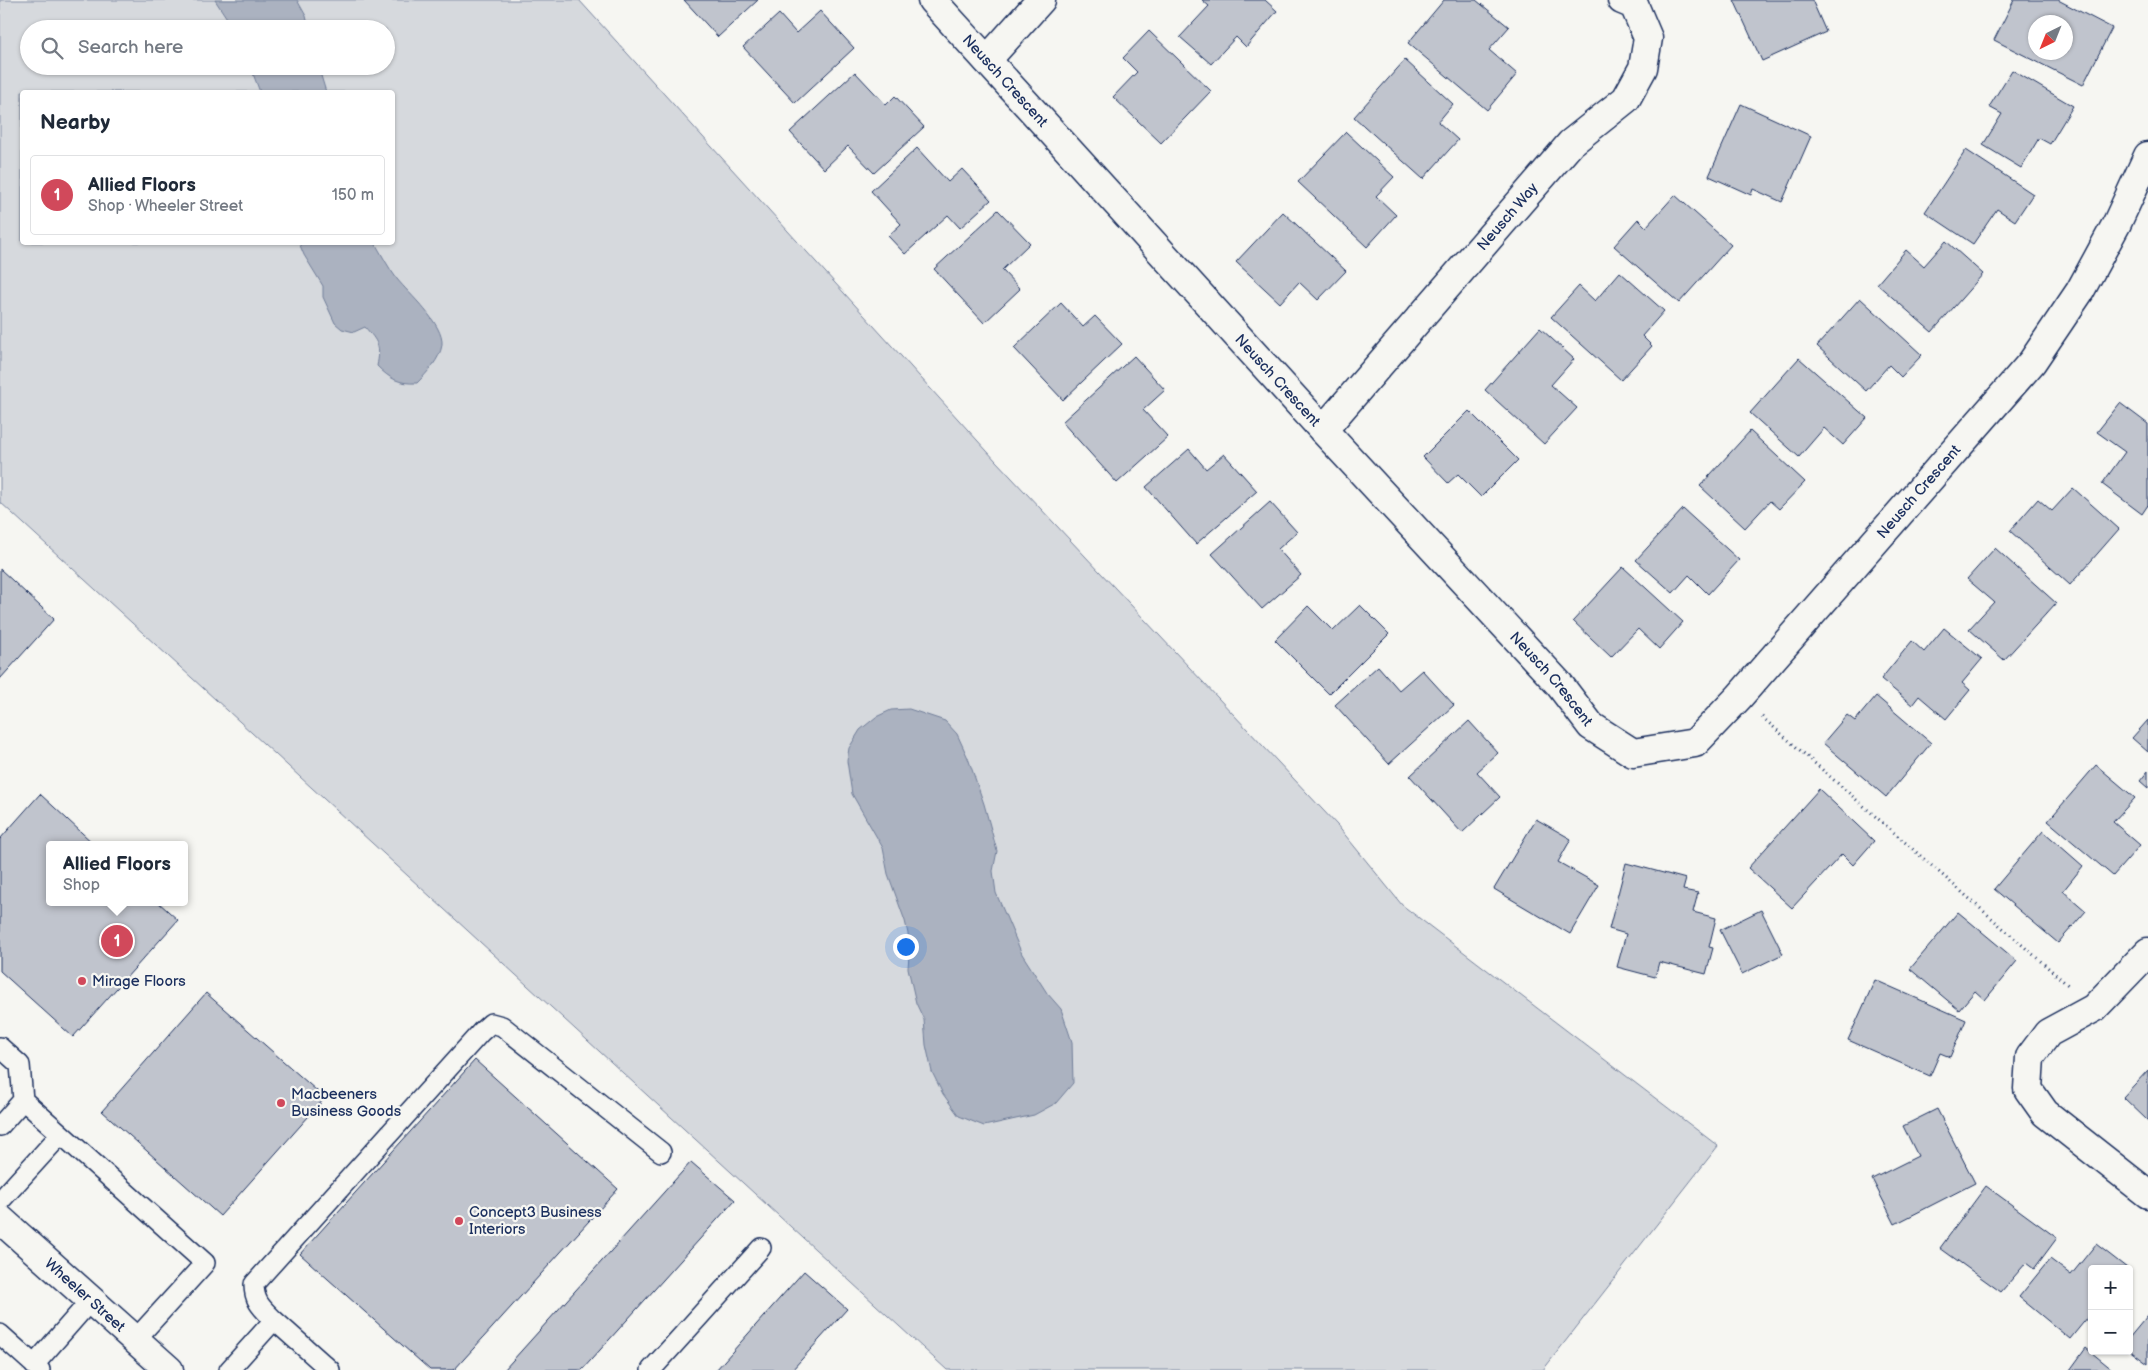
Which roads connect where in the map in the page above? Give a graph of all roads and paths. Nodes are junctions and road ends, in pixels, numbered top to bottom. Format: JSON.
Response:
{"nodes":[{"id":1,"x":932,"y":0,"type":"edge"},
{"id":2,"x":1041,"y":0,"type":"edge"},
{"id":3,"x":1622,"y":0,"type":"edge"},
{"id":4,"x":987,"y":60,"type":"junction"},
{"id":5,"x":2148,"y":156,"type":"edge"},
{"id":6,"x":1323,"y":430,"type":"junction"},
{"id":7,"x":1765,"y":719,"type":"dead end"},
{"id":8,"x":2148,"y":952,"type":"edge"},
{"id":9,"x":2071,"y":988,"type":"dead end"},
{"id":10,"x":0,"y":1047,"type":"edge"},
{"id":11,"x":23,"y":1100,"type":"junction"},
{"id":12,"x":0,"y":1126,"type":"edge"},
{"id":13,"x":61,"y":1134,"type":"junction"},
{"id":14,"x":661,"y":1152,"type":"dead end"},
{"id":15,"x":2148,"y":1194,"type":"edge"},
{"id":16,"x":0,"y":1201,"type":"edge"},
{"id":17,"x":0,"y":1219,"type":"edge"},
{"id":18,"x":761,"y":1248,"type":"dead end"},
{"id":19,"x":91,"y":1300,"type":"junction"},
{"id":20,"x":274,"y":1320,"type":"junction"},
{"id":21,"x":0,"y":1334,"type":"edge"},
{"id":22,"x":151,"y":1359,"type":"edge"},
{"id":23,"x":37,"y":1367,"type":"edge"},
{"id":24,"x":230,"y":1370,"type":"edge"},
{"id":25,"x":330,"y":1370,"type":"edge"},
{"id":26,"x":651,"y":1370,"type":"edge"}],
"edges":[{"from":1,"to":4,"type":"street","name":"Neusch Crescent"},
{"from":2,"to":4,"type":"street"},
{"from":3,"to":6,"type":"street","name":"Neusch Way"},
{"from":4,"to":6,"type":"street","name":"Neusch Crescent"},
{"from":5,"to":6,"type":"street","name":"Neusch Crescent"},
{"from":7,"to":9,"type":"path"},
{"from":8,"to":15,"type":"street"},
{"from":10,"to":11,"type":"lane"},
{"from":11,"to":12,"type":"lane"},
{"from":11,"to":13,"type":"lane"},
{"from":13,"to":16,"type":"lane"},
{"from":13,"to":22,"type":"lane"},
{"from":14,"to":20,"type":"lane"},
{"from":17,"to":19,"type":"street","name":"Wheeler Street"},
{"from":18,"to":26,"type":"lane"},
{"from":19,"to":22,"type":"street","name":"Wheeler Street"},
{"from":19,"to":23,"type":"lane"},
{"from":20,"to":24,"type":"lane"},
{"from":20,"to":25,"type":"lane"},
{"from":21,"to":23,"type":"lane"}]}
